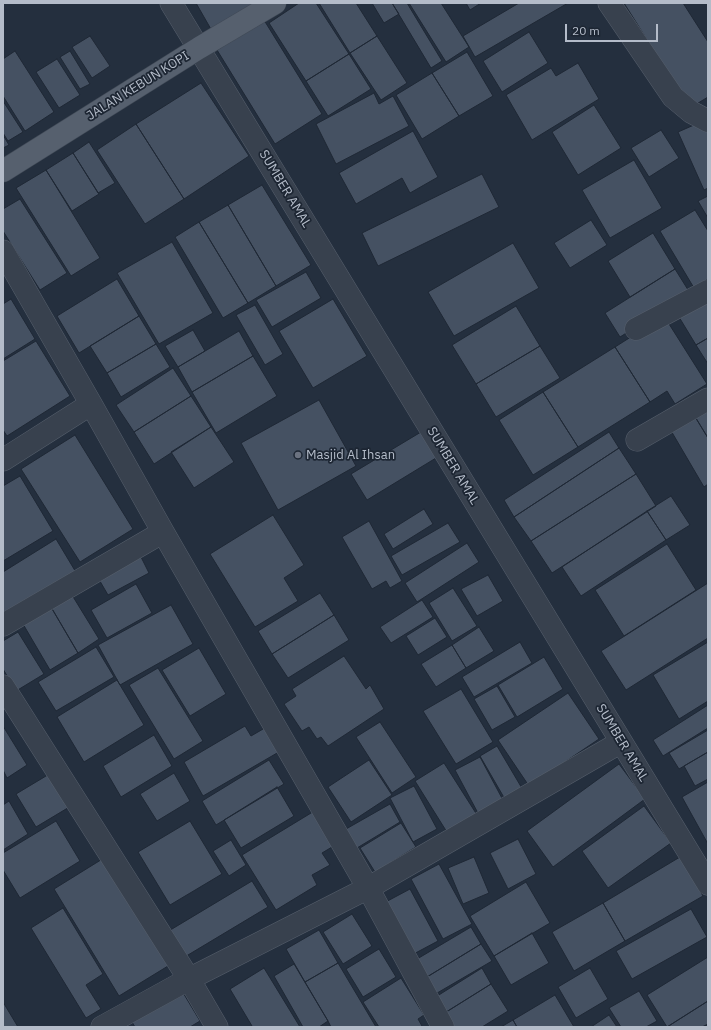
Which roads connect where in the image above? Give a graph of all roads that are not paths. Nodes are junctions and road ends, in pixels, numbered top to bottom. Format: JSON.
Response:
{"nodes":[{"id":1,"x":171,"y":3,"type":"edge"},
{"id":2,"x":275,"y":3,"type":"edge"},
{"id":3,"x":609,"y":3,"type":"edge"},
{"id":4,"x":199,"y":48,"type":"junction"},
{"id":5,"x":708,"y":121,"type":"edge"},
{"id":6,"x":3,"y":171,"type":"edge"},
{"id":7,"x":3,"y":252,"type":"edge"},
{"id":8,"x":708,"y":291,"type":"edge"},
{"id":9,"x":636,"y":329,"type":"dead end"},
{"id":10,"x":708,"y":399,"type":"edge"},
{"id":11,"x":91,"y":404,"type":"junction"},
{"id":12,"x":637,"y":440,"type":"dead end"},
{"id":13,"x":3,"y":460,"type":"edge"},
{"id":14,"x":163,"y":532,"type":"junction"},
{"id":15,"x":3,"y":625,"type":"edge"},
{"id":16,"x":3,"y":686,"type":"edge"},
{"id":17,"x":621,"y":742,"type":"junction"},
{"id":18,"x":702,"y":860,"type":"edge"},
{"id":19,"x":708,"y":884,"type":"edge"},
{"id":20,"x":368,"y":888,"type":"junction"},
{"id":21,"x":189,"y":979,"type":"junction"},
{"id":22,"x":102,"y":1027,"type":"edge"},
{"id":23,"x":217,"y":1027,"type":"edge"},
{"id":24,"x":444,"y":1027,"type":"edge"}],
"edges":[{"from":1,"to":4,"type":"street","name":"SUMBER AMAL"},
{"from":2,"to":4,"type":"main road","name":"JALAN KEBUN KOPI"},
{"from":3,"to":5,"type":"street"},
{"from":4,"to":6,"type":"main road","name":"JALAN KEBUN KOPI"},
{"from":4,"to":17,"type":"street","name":"SUMBER AMAL"},
{"from":7,"to":11,"type":"street"},
{"from":8,"to":9,"type":"street"},
{"from":10,"to":12,"type":"street"},
{"from":11,"to":13,"type":"street"},
{"from":11,"to":14,"type":"street"},
{"from":14,"to":15,"type":"street"},
{"from":14,"to":20,"type":"street"},
{"from":16,"to":21,"type":"street"},
{"from":17,"to":18,"type":"street","name":"SUMBER AMAL"},
{"from":17,"to":20,"type":"street"},
{"from":18,"to":19,"type":"street","name":"SUMBER AMAL"},
{"from":20,"to":21,"type":"street"},
{"from":20,"to":24,"type":"street"},
{"from":21,"to":22,"type":"street"},
{"from":21,"to":23,"type":"street"}]}
